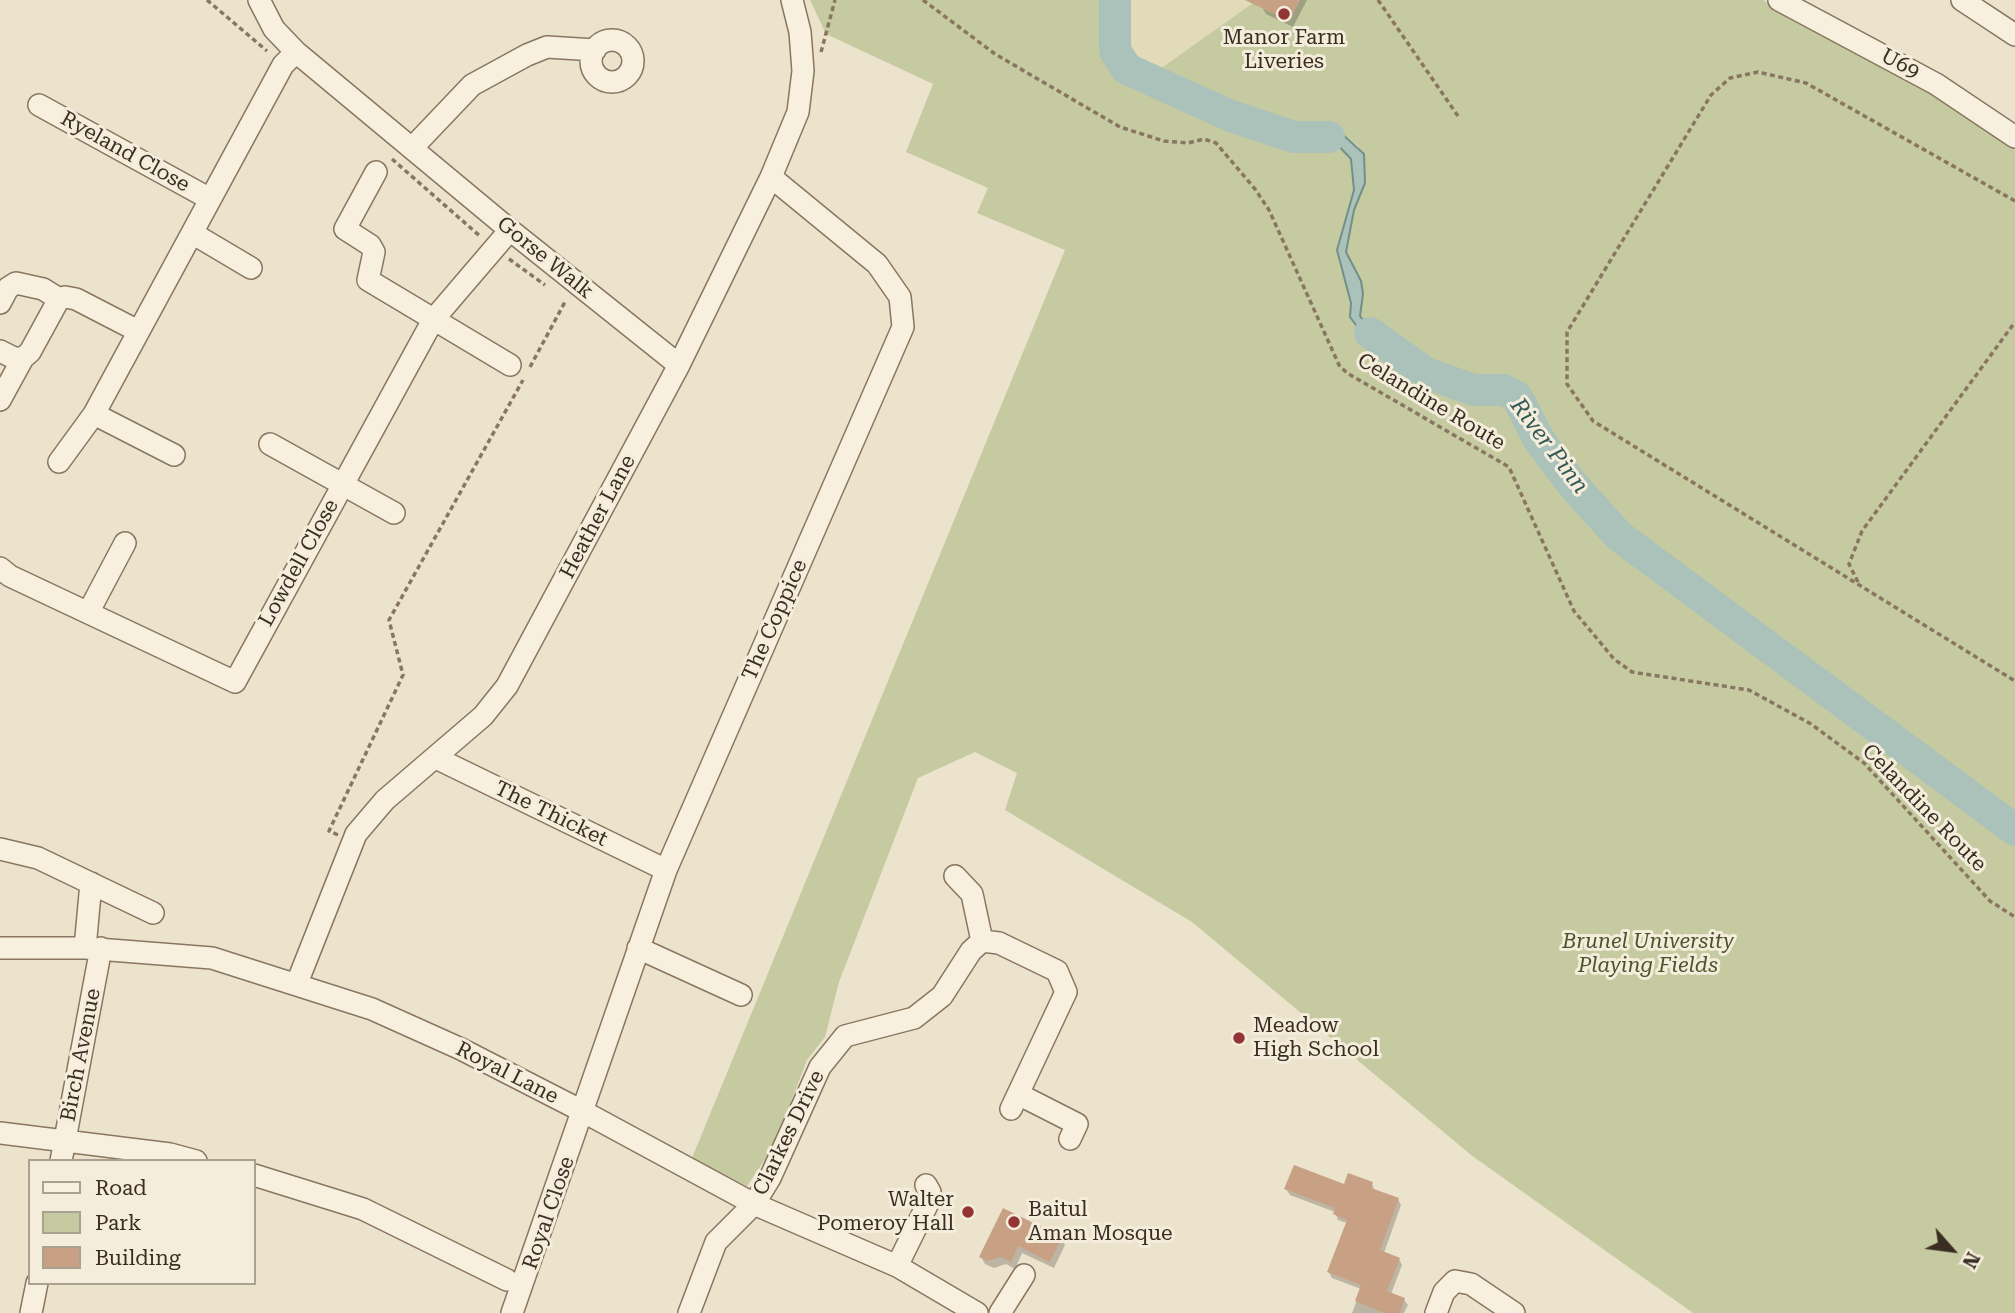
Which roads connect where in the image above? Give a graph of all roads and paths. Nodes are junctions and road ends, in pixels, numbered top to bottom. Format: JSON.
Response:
{"nodes":[{"id":1,"x":259,"y":0,"type":"edge"},
{"id":2,"x":792,"y":0,"type":"edge"},
{"id":3,"x":835,"y":0,"type":"edge"},
{"id":4,"x":923,"y":0,"type":"edge"},
{"id":5,"x":1378,"y":0,"type":"edge"},
{"id":6,"x":1779,"y":0,"type":"edge"},
{"id":7,"x":1964,"y":0,"type":"edge"},
{"id":8,"x":826,"y":34,"type":"dead end"},
{"id":9,"x":2015,"y":35,"type":"edge"},
{"id":10,"x":595,"y":50,"type":"dead end"},
{"id":11,"x":296,"y":52,"type":"junction"},
{"id":12,"x":39,"y":105,"type":"dead end"},
{"id":13,"x":1460,"y":119,"type":"dead end"},
{"id":14,"x":2015,"y":137,"type":"edge"},
{"id":15,"x":413,"y":147,"type":"junction"},
{"id":16,"x":376,"y":172,"type":"dead end"},
{"id":17,"x":771,"y":177,"type":"junction"},
{"id":18,"x":210,"y":199,"type":"junction"},
{"id":19,"x":2015,"y":201,"type":"edge"},
{"id":20,"x":510,"y":230,"type":"junction"},
{"id":21,"x":192,"y":233,"type":"junction"},
{"id":22,"x":251,"y":268,"type":"dead end"},
{"id":23,"x":59,"y":299,"type":"junction"},
{"id":24,"x":0,"y":303,"type":"edge"},
{"id":25,"x":433,"y":320,"type":"junction"},
{"id":26,"x":2015,"y":322,"type":"edge"},
{"id":27,"x":138,"y":331,"type":"junction"},
{"id":28,"x":0,"y":351,"type":"edge"},
{"id":29,"x":23,"y":358,"type":"junction"},
{"id":30,"x":510,"y":365,"type":"dead end"},
{"id":31,"x":679,"y":365,"type":"junction"},
{"id":32,"x":0,"y":400,"type":"edge"},
{"id":33,"x":94,"y":414,"type":"junction"},
{"id":34,"x":270,"y":444,"type":"dead end"},
{"id":35,"x":174,"y":455,"type":"dead end"},
{"id":36,"x":59,"y":462,"type":"dead end"},
{"id":37,"x":343,"y":484,"type":"junction"},
{"id":38,"x":394,"y":513,"type":"dead end"},
{"id":39,"x":125,"y":543,"type":"dead end"},
{"id":40,"x":0,"y":568,"type":"edge"},
{"id":41,"x":1859,"y":584,"type":"junction"},
{"id":42,"x":89,"y":611,"type":"junction"},
{"id":43,"x":2015,"y":681,"type":"edge"},
{"id":44,"x":436,"y":758,"type":"junction"},
{"id":45,"x":0,"y":849,"type":"edge"},
{"id":46,"x":666,"y":870,"type":"junction"},
{"id":47,"x":955,"y":876,"type":"dead end"},
{"id":48,"x":91,"y":883,"type":"junction"},
{"id":49,"x":153,"y":913,"type":"dead end"},
{"id":50,"x":2015,"y":917,"type":"edge"},
{"id":51,"x":982,"y":940,"type":"junction"},
{"id":52,"x":0,"y":948,"type":"edge"},
{"id":53,"x":93,"y":948,"type":"junction"},
{"id":54,"x":638,"y":948,"type":"junction"},
{"id":55,"x":297,"y":983,"type":"junction"},
{"id":56,"x":740,"y":995,"type":"dead end"},
{"id":57,"x":584,"y":1112,"type":"junction"},
{"id":58,"x":0,"y":1133,"type":"edge"},
{"id":59,"x":1070,"y":1139,"type":"dead end"},
{"id":60,"x":63,"y":1150,"type":"edge"},
{"id":61,"x":172,"y":1159,"type":"edge"},
{"id":62,"x":256,"y":1176,"type":"edge"},
{"id":63,"x":926,"y":1185,"type":"dead end"},
{"id":64,"x":754,"y":1204,"type":"junction"},
{"id":65,"x":897,"y":1266,"type":"junction"},
{"id":66,"x":1024,"y":1275,"type":"dead end"},
{"id":67,"x":507,"y":1280,"type":"dead end"},
{"id":68,"x":37,"y":1285,"type":"edge"},
{"id":69,"x":31,"y":1313,"type":"edge"},
{"id":70,"x":512,"y":1313,"type":"edge"},
{"id":71,"x":690,"y":1313,"type":"edge"},
{"id":72,"x":978,"y":1313,"type":"edge"},
{"id":73,"x":1000,"y":1313,"type":"edge"},
{"id":74,"x":1436,"y":1313,"type":"edge"},
{"id":75,"x":1514,"y":1313,"type":"edge"}],
"edges":[{"from":1,"to":11,"type":"street","name":"Gorse Walk"},
{"from":2,"to":17,"type":"street","name":"Heather Lane"},
{"from":3,"to":8,"type":"path"},
{"from":4,"to":50,"type":"path","name":"Celandine Route"},
{"from":5,"to":13,"type":"path"},
{"from":6,"to":14,"type":"street","name":"U69"},
{"from":7,"to":9,"type":"street"},
{"from":10,"to":15,"type":"street"},
{"from":11,"to":15,"type":"street","name":"Gorse Walk"},
{"from":11,"to":18,"type":"street","name":"Ryeland Close"},
{"from":12,"to":18,"type":"street","name":"Ryeland Close"},
{"from":15,"to":20,"type":"street","name":"Gorse Walk"},
{"from":16,"to":25,"type":"street"},
{"from":17,"to":31,"type":"street","name":"Heather Lane"},
{"from":17,"to":46,"type":"street","name":"The Coppice"},
{"from":18,"to":21,"type":"street","name":"Ryeland Close"},
{"from":19,"to":41,"type":"path"},
{"from":20,"to":25,"type":"street","name":"Lowdell Close"},
{"from":20,"to":31,"type":"street","name":"Gorse Walk"},
{"from":21,"to":22,"type":"street"},
{"from":21,"to":27,"type":"street","name":"Ryeland Close"},
{"from":23,"to":24,"type":"street"},
{"from":23,"to":27,"type":"street"},
{"from":23,"to":29,"type":"street"},
{"from":25,"to":30,"type":"street"},
{"from":25,"to":37,"type":"street","name":"Lowdell Close"},
{"from":26,"to":41,"type":"path"},
{"from":27,"to":33,"type":"street","name":"Ryeland Close"},
{"from":28,"to":29,"type":"street"},
{"from":29,"to":32,"type":"street"},
{"from":31,"to":44,"type":"street","name":"Heather Lane"},
{"from":33,"to":35,"type":"street"},
{"from":33,"to":36,"type":"street","name":"Ryeland Close"},
{"from":34,"to":37,"type":"street"},
{"from":37,"to":38,"type":"street"},
{"from":37,"to":42,"type":"street","name":"Lowdell Close"},
{"from":39,"to":42,"type":"street"},
{"from":40,"to":42,"type":"street","name":"Lowdell Close"},
{"from":41,"to":43,"type":"path"},
{"from":44,"to":46,"type":"street","name":"The Thicket"},
{"from":44,"to":55,"type":"street","name":"Heather Lane"},
{"from":45,"to":48,"type":"street"},
{"from":46,"to":54,"type":"street","name":"The Coppice"},
{"from":47,"to":51,"type":"street"},
{"from":48,"to":49,"type":"street"},
{"from":48,"to":53,"type":"street","name":"Birch Avenue"},
{"from":51,"to":59,"type":"street"},
{"from":51,"to":64,"type":"street","name":"Clarkes Drive"},
{"from":52,"to":53,"type":"street","name":"Royal Lane"},
{"from":53,"to":55,"type":"street","name":"Royal Lane"},
{"from":53,"to":60,"type":"street","name":"Birch Avenue"},
{"from":54,"to":56,"type":"street"},
{"from":54,"to":57,"type":"street","name":"The Coppice"},
{"from":55,"to":57,"type":"street","name":"Royal Lane"},
{"from":57,"to":64,"type":"street","name":"Royal Lane"},
{"from":57,"to":70,"type":"street","name":"Royal Close"},
{"from":58,"to":60,"type":"street"},
{"from":60,"to":61,"type":"street"},
{"from":62,"to":67,"type":"street"},
{"from":63,"to":65,"type":"street"},
{"from":64,"to":65,"type":"street","name":"Royal Lane"},
{"from":64,"to":71,"type":"street","name":"Clarkes Drive"},
{"from":65,"to":72,"type":"street","name":"Royal Lane"},
{"from":66,"to":73,"type":"street"},
{"from":68,"to":69,"type":"street"},
{"from":74,"to":75,"type":"street"}]}
